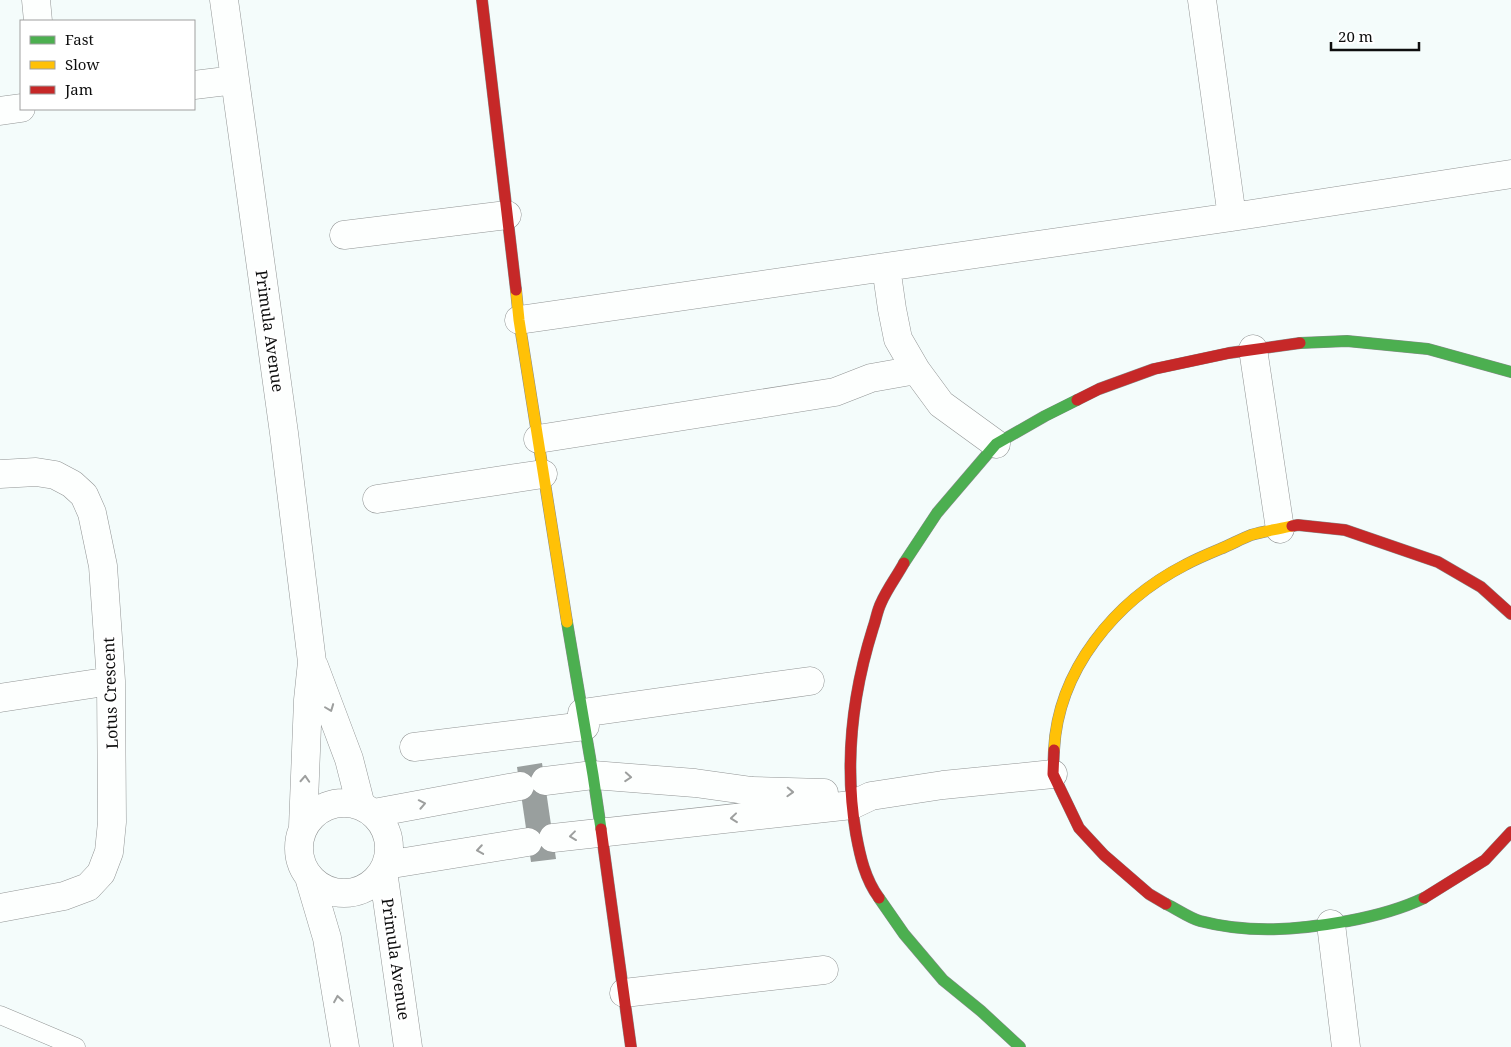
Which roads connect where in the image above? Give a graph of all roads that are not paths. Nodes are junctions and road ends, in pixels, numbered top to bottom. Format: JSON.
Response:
{"nodes":[{"id":1,"x":36,"y":0,"type":"edge"},
{"id":2,"x":224,"y":0,"type":"edge"},
{"id":3,"x":482,"y":0,"type":"edge"},
{"id":4,"x":1202,"y":0,"type":"edge"},
{"id":5,"x":38,"y":20,"type":"edge"},
{"id":6,"x":235,"y":80,"type":"junction"},
{"id":7,"x":195,"y":85,"type":"edge"},
{"id":8,"x":20,"y":108,"type":"edge"},
{"id":9,"x":0,"y":111,"type":"edge"},
{"id":10,"x":1511,"y":174,"type":"edge"},
{"id":11,"x":507,"y":215,"type":"junction"},
{"id":12,"x":1232,"y":217,"type":"junction"},
{"id":13,"x":344,"y":235,"type":"dead end"},
{"id":14,"x":886,"y":267,"type":"junction"},
{"id":15,"x":520,"y":320,"type":"junction"},
{"id":16,"x":1252,"y":349,"type":"junction"},
{"id":17,"x":916,"y":370,"type":"junction"},
{"id":18,"x":1511,"y":372,"type":"edge"},
{"id":19,"x":538,"y":439,"type":"junction"},
{"id":20,"x":996,"y":444,"type":"junction"},
{"id":21,"x":0,"y":474,"type":"edge"},
{"id":22,"x":543,"y":474,"type":"junction"},
{"id":23,"x":377,"y":499,"type":"dead end"},
{"id":24,"x":1280,"y":529,"type":"junction"},
{"id":25,"x":1511,"y":614,"type":"edge"},
{"id":26,"x":312,"y":662,"type":"junction"},
{"id":27,"x":111,"y":681,"type":"junction"},
{"id":28,"x":810,"y":681,"type":"dead end"},
{"id":29,"x":0,"y":698,"type":"edge"},
{"id":30,"x":583,"y":719,"type":"junction"},
{"id":31,"x":414,"y":747,"type":"dead end"},
{"id":32,"x":1053,"y":774,"type":"junction"},
{"id":33,"x":593,"y":775,"type":"junction"},
{"id":34,"x":858,"y":797,"type":"junction"},
{"id":35,"x":368,"y":810,"type":"junction"},
{"id":36,"x":303,"y":827,"type":"junction"},
{"id":37,"x":600,"y":832,"type":"junction"},
{"id":38,"x":1511,"y":832,"type":"edge"},
{"id":39,"x":385,"y":868,"type":"junction"},
{"id":40,"x":308,"y":877,"type":"junction"},
{"id":41,"x":0,"y":908,"type":"edge"},
{"id":42,"x":1332,"y":924,"type":"junction"},
{"id":43,"x":824,"y":970,"type":"dead end"},
{"id":44,"x":624,"y":993,"type":"junction"},
{"id":45,"x":0,"y":1015,"type":"edge"},
{"id":46,"x":76,"y":1047,"type":"edge"},
{"id":47,"x":345,"y":1047,"type":"edge"},
{"id":48,"x":408,"y":1047,"type":"edge"},
{"id":49,"x":631,"y":1047,"type":"edge"},
{"id":50,"x":1020,"y":1047,"type":"edge"},
{"id":51,"x":1346,"y":1047,"type":"edge"}],
"edges":[{"from":1,"to":5,"type":"street"},
{"from":2,"to":6,"type":"street","name":"Primula Avenue"},
{"from":3,"to":11,"type":"street"},
{"from":4,"to":12,"type":"street"},
{"from":6,"to":7,"type":"street"},
{"from":6,"to":26,"type":"street","name":"Primula Avenue"},
{"from":8,"to":9,"type":"street"},
{"from":10,"to":12,"type":"street"},
{"from":11,"to":13,"type":"street"},
{"from":11,"to":15,"type":"street"},
{"from":12,"to":14,"type":"street"},
{"from":14,"to":15,"type":"street"},
{"from":14,"to":17,"type":"street"},
{"from":15,"to":19,"type":"street"},
{"from":16,"to":18,"type":"street"},
{"from":16,"to":20,"type":"street"},
{"from":16,"to":24,"type":"street"},
{"from":17,"to":19,"type":"street"},
{"from":17,"to":20,"type":"street"},
{"from":19,"to":22,"type":"street"},
{"from":20,"to":34,"type":"street"},
{"from":21,"to":27,"type":"street","name":"Lotus Crescent"},
{"from":22,"to":23,"type":"street"},
{"from":22,"to":30,"type":"street"},
{"from":24,"to":25,"type":"street"},
{"from":24,"to":32,"type":"street"},
{"from":26,"to":35,"type":"street","name":"Primula Avenue","one_way":true},
{"from":36,"to":26,"type":"street","name":"Primula Avenue","one_way":true},
{"from":27,"to":29,"type":"street"},
{"from":27,"to":41,"type":"street","name":"Lotus Crescent"},
{"from":28,"to":30,"type":"street"},
{"from":30,"to":31,"type":"street"},
{"from":30,"to":33,"type":"street"},
{"from":32,"to":34,"type":"street"},
{"from":32,"to":42,"type":"street"},
{"from":33,"to":34,"type":"street","one_way":true},
{"from":35,"to":33,"type":"street","one_way":true},
{"from":33,"to":37,"type":"street"},
{"from":34,"to":37,"type":"street","one_way":true},
{"from":34,"to":50,"type":"street"},
{"from":35,"to":36,"type":"street"},
{"from":35,"to":39,"type":"street"},
{"from":36,"to":40,"type":"street"},
{"from":37,"to":39,"type":"street","one_way":true},
{"from":37,"to":44,"type":"street"},
{"from":38,"to":42,"type":"street"},
{"from":39,"to":40,"type":"street"},
{"from":39,"to":48,"type":"street","name":"Primula Avenue"},
{"from":47,"to":40,"type":"street","one_way":true},
{"from":42,"to":51,"type":"street"},
{"from":43,"to":44,"type":"street"},
{"from":44,"to":49,"type":"street"},
{"from":45,"to":46,"type":"lane"}]}
